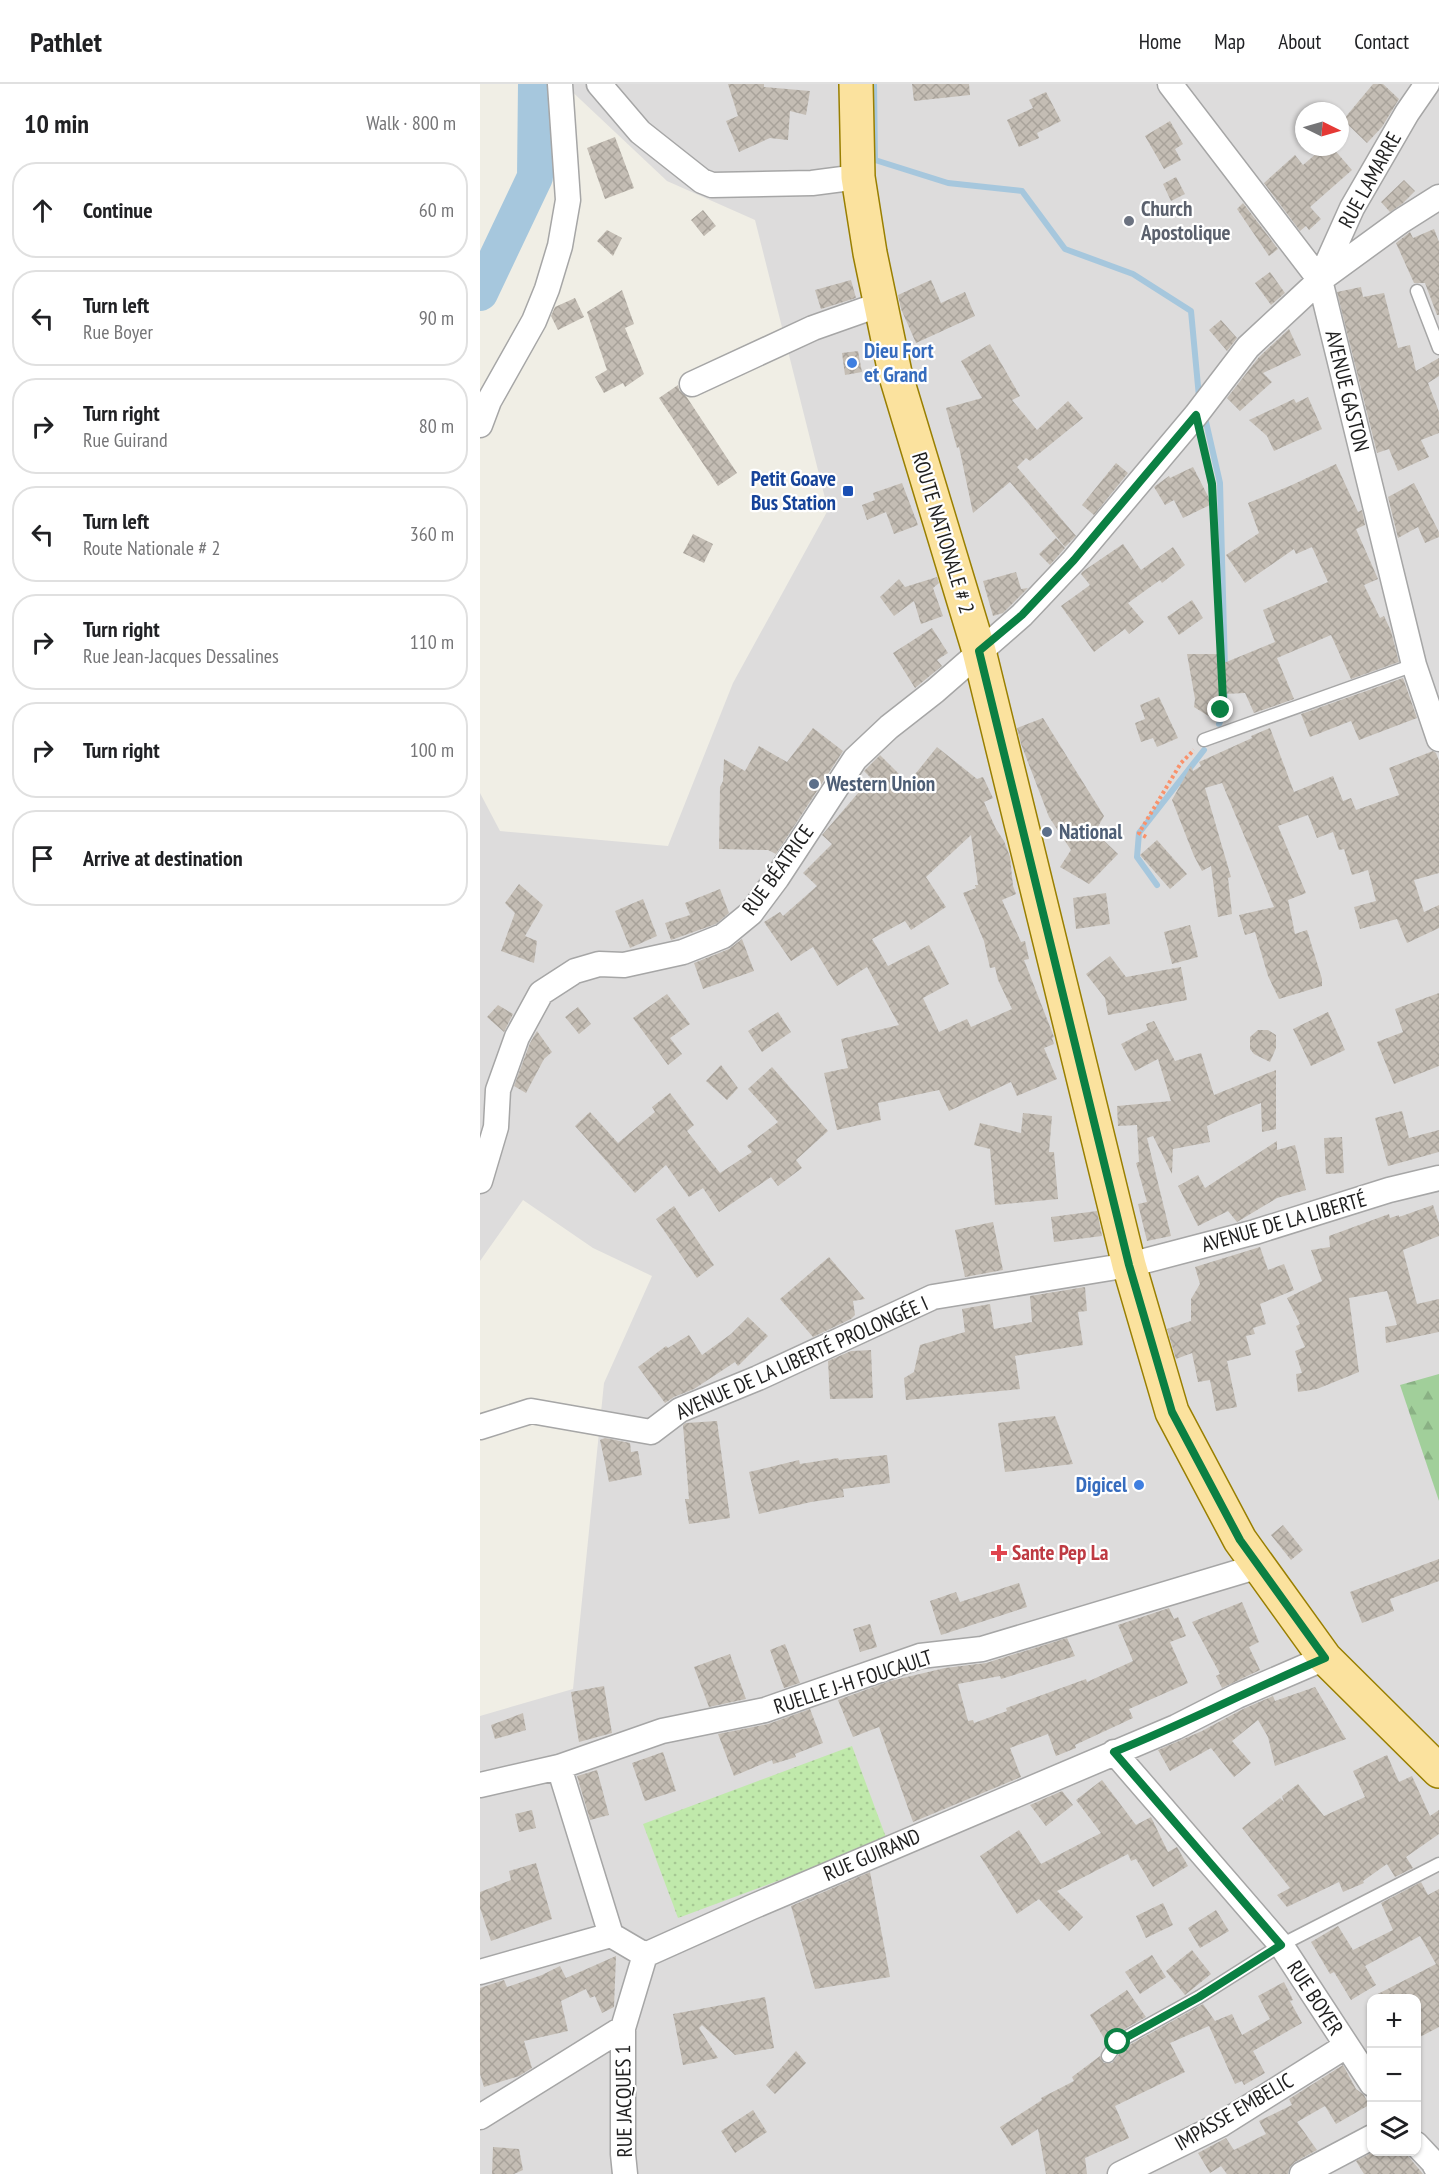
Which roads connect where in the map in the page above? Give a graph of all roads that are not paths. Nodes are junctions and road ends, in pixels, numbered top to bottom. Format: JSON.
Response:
{"nodes":[{"id":1,"x":560,"y":84,"type":"edge"},
{"id":2,"x":599,"y":84,"type":"edge"},
{"id":3,"x":856,"y":84,"type":"edge"},
{"id":4,"x":1170,"y":84,"type":"edge"},
{"id":5,"x":1427,"y":84,"type":"edge"},
{"id":6,"x":858,"y":177,"type":"junction"},
{"id":7,"x":1439,"y":197,"type":"edge"},
{"id":8,"x":1320,"y":280,"type":"junction"},
{"id":9,"x":1417,"y":291,"type":"dead end"},
{"id":10,"x":880,"y":304,"type":"junction"},
{"id":11,"x":1439,"y":348,"type":"edge"},
{"id":12,"x":692,"y":384,"type":"dead end"},
{"id":13,"x":480,"y":425,"type":"edge"},
{"id":14,"x":979,"y":651,"type":"junction"},
{"id":15,"x":1414,"y":665,"type":"junction"},
{"id":16,"x":1439,"y":739,"type":"edge"},
{"id":17,"x":1204,"y":740,"type":"road end"},
{"id":18,"x":1439,"y":1178,"type":"edge"},
{"id":19,"x":480,"y":1181,"type":"edge"},
{"id":20,"x":1129,"y":1265,"type":"junction"},
{"id":21,"x":480,"y":1427,"type":"edge"},
{"id":22,"x":1259,"y":1566,"type":"junction"},
{"id":23,"x":1325,"y":1658,"type":"junction"},
{"id":24,"x":1114,"y":1752,"type":"junction"},
{"id":25,"x":559,"y":1767,"type":"junction"},
{"id":26,"x":1439,"y":1771,"type":"edge"},
{"id":27,"x":480,"y":1785,"type":"edge"},
{"id":28,"x":1439,"y":1864,"type":"edge"},
{"id":29,"x":611,"y":1935,"type":"junction"},
{"id":30,"x":1281,"y":1945,"type":"junction"},
{"id":31,"x":645,"y":1954,"type":"junction"},
{"id":32,"x":480,"y":1972,"type":"edge"},
{"id":33,"x":623,"y":2028,"type":"junction"},
{"id":34,"x":1346,"y":2046,"type":"junction"},
{"id":35,"x":1108,"y":2056,"type":"dead end"},
{"id":36,"x":1367,"y":2078,"type":"edge"},
{"id":37,"x":480,"y":2117,"type":"edge"},
{"id":38,"x":1367,"y":2139,"type":"edge"},
{"id":39,"x":1421,"y":2150,"type":"edge"},
{"id":40,"x":1439,"y":2173,"type":"edge"},
{"id":41,"x":625,"y":2174,"type":"edge"},
{"id":42,"x":1120,"y":2174,"type":"edge"},
{"id":43,"x":1302,"y":2174,"type":"edge"}],
"edges":[{"from":1,"to":13,"type":"street"},
{"from":2,"to":6,"type":"street"},
{"from":3,"to":6,"type":"main road","name":"ROUTE NATIONALE # 2"},
{"from":4,"to":8,"type":"street","name":"AVENUE GASTON"},
{"from":5,"to":8,"type":"street","name":"RUE LAMARRE"},
{"from":6,"to":10,"type":"main road","name":"ROUTE NATIONALE # 2"},
{"from":7,"to":8,"type":"street","name":"RUE BÉATRICE"},
{"from":8,"to":14,"type":"street","name":"RUE BÉATRICE"},
{"from":8,"to":15,"type":"street","name":"AVENUE GASTON"},
{"from":9,"to":11,"type":"lane"},
{"from":10,"to":12,"type":"street"},
{"from":10,"to":14,"type":"main road","name":"ROUTE NATIONALE # 2"},
{"from":14,"to":19,"type":"street","name":"RUE BÉATRICE"},
{"from":14,"to":20,"type":"main road","name":"ROUTE NATIONALE # 2"},
{"from":15,"to":16,"type":"street","name":"AVENUE GASTON"},
{"from":15,"to":17,"type":"lane"},
{"from":18,"to":20,"type":"street","name":"AVENUE DE LA LIBERTÉ"},
{"from":20,"to":21,"type":"street","name":"AVENUE DE LA LIBERTÉ PROLONGÉE I"},
{"from":20,"to":22,"type":"main road","name":"ROUTE NATIONALE # 2"},
{"from":22,"to":23,"type":"main road","name":"ROUTE NATIONALE # 2"},
{"from":22,"to":25,"type":"street","name":"RUELLE J-H FOUCAULT"},
{"from":23,"to":24,"type":"street","name":"RUE GUIRAND"},
{"from":23,"to":26,"type":"main road","name":"ROUTE NATIONALE # 2"},
{"from":24,"to":30,"type":"street","name":"RUE BOYER"},
{"from":24,"to":31,"type":"street","name":"RUE GUIRAND"},
{"from":25,"to":27,"type":"street","name":"RUELLE J-H FOUCAULT"},
{"from":25,"to":29,"type":"street"},
{"from":28,"to":30,"type":"lane"},
{"from":29,"to":31,"type":"street"},
{"from":29,"to":32,"type":"street"},
{"from":30,"to":34,"type":"street","name":"RUE BOYER"},
{"from":30,"to":35,"type":"lane"},
{"from":31,"to":33,"type":"street"},
{"from":33,"to":37,"type":"street"},
{"from":33,"to":41,"type":"street","name":"RUE JACQUES 1"},
{"from":34,"to":36,"type":"street","name":"RUE BOYER"},
{"from":34,"to":42,"type":"street","name":"IMPASSE EMBELIC"},
{"from":38,"to":43,"type":"street"},
{"from":39,"to":40,"type":"street"}]}
